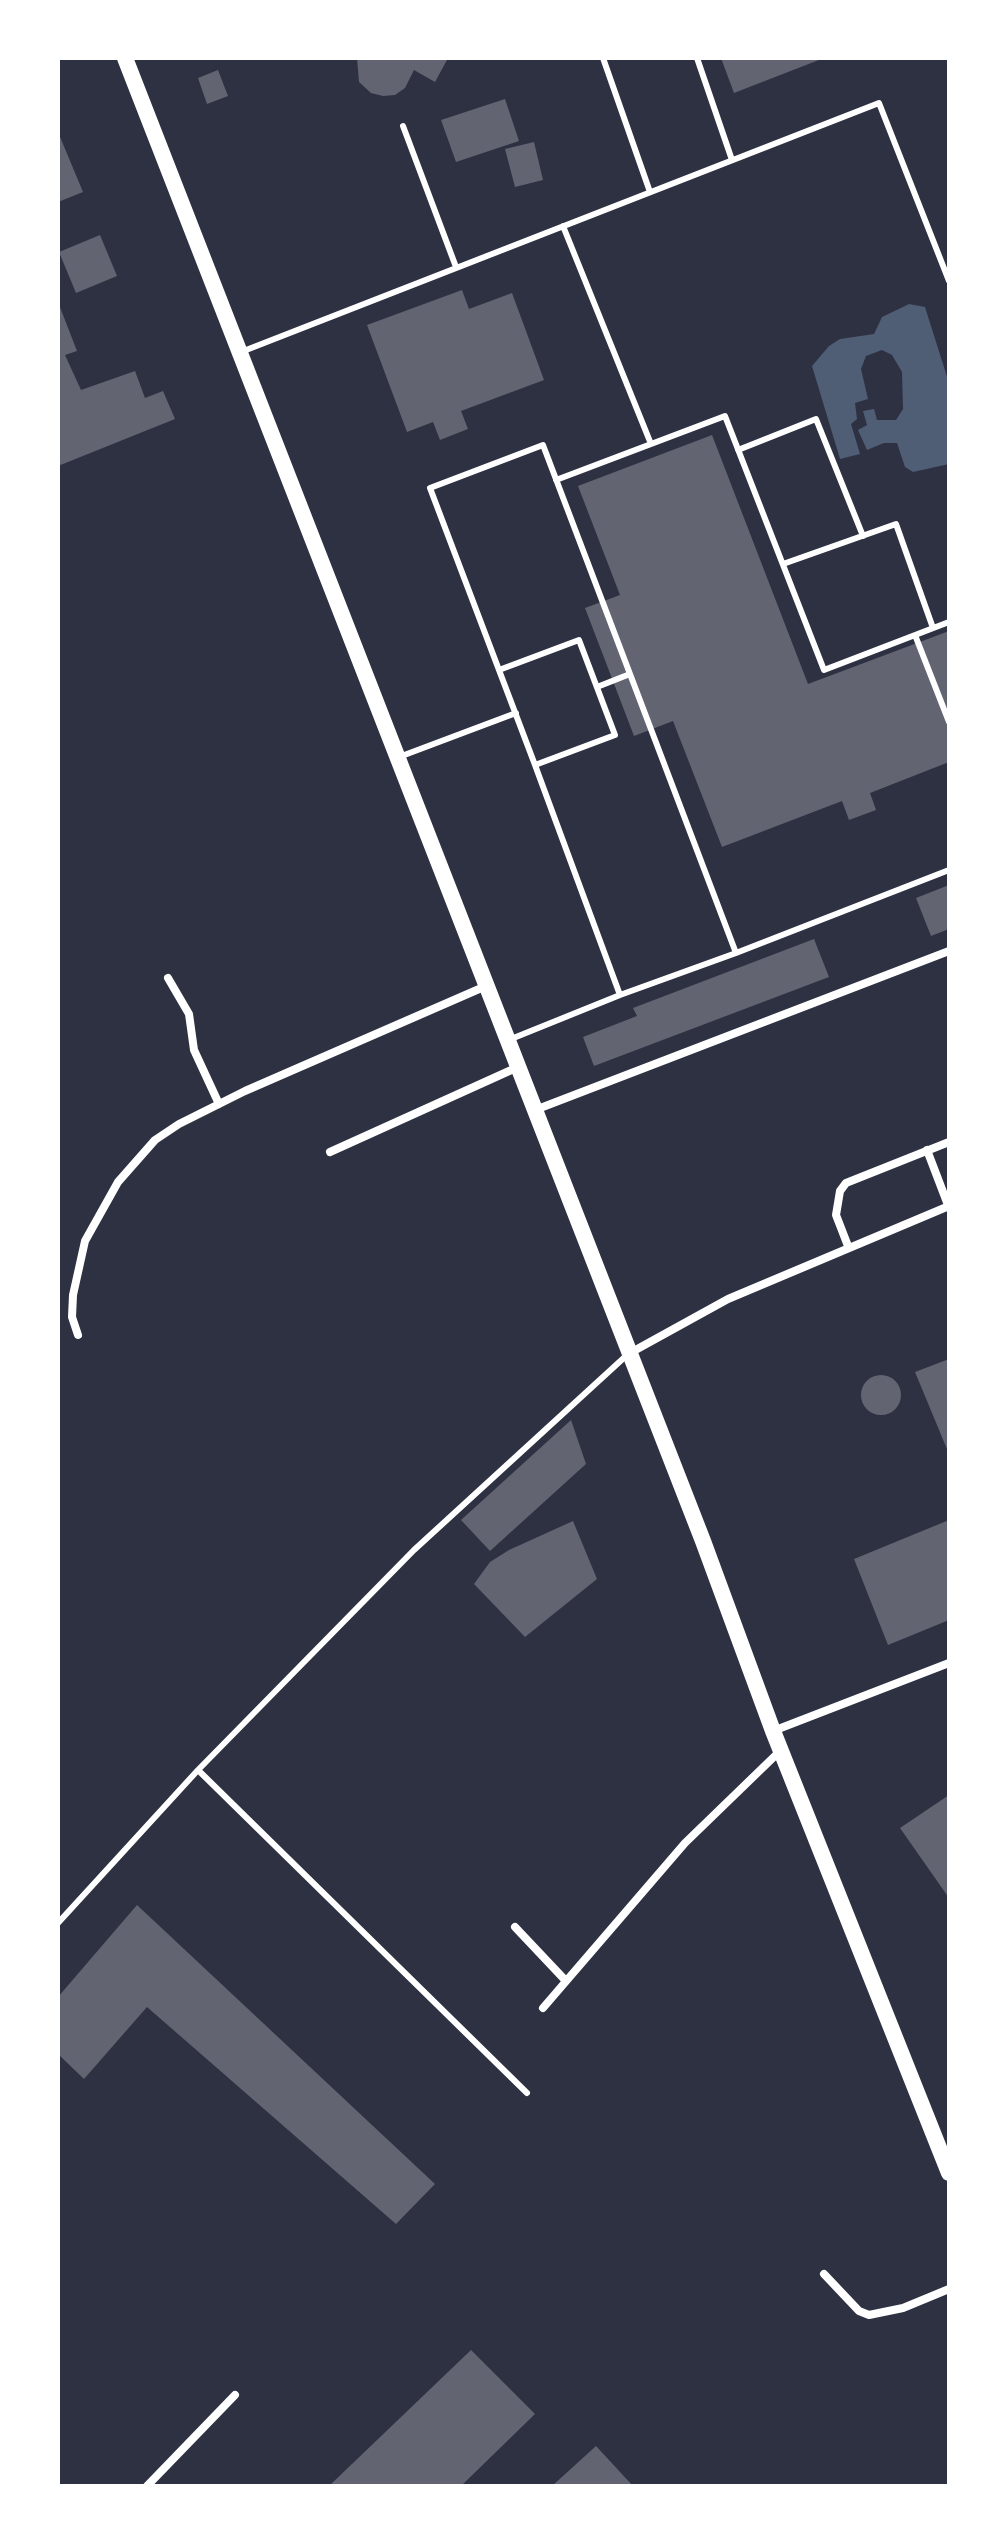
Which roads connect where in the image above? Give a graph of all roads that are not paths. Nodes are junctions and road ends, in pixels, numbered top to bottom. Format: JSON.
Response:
{"nodes":[{"id":1,"x":125,"y":58,"type":"edge"},
{"id":2,"x":603,"y":58,"type":"edge"},
{"id":3,"x":697,"y":58,"type":"edge"},
{"id":4,"x":403,"y":126,"type":"dead end"},
{"id":5,"x":732,"y":160,"type":"junction"},
{"id":6,"x":650,"y":192,"type":"junction"},
{"id":7,"x":563,"y":226,"type":"junction"},
{"id":8,"x":456,"y":267,"type":"junction"},
{"id":9,"x":949,"y":281,"type":"edge"},
{"id":10,"x":240,"y":352,"type":"junction"},
{"id":11,"x":651,"y":444,"type":"junction"},
{"id":12,"x":738,"y":450,"type":"junction"},
{"id":13,"x":556,"y":480,"type":"junction"},
{"id":14,"x":863,"y":536,"type":"junction"},
{"id":15,"x":783,"y":564,"type":"junction"},
{"id":16,"x":949,"y":622,"type":"edge"},
{"id":17,"x":933,"y":628,"type":"junction"},
{"id":18,"x":915,"y":635,"type":"junction"},
{"id":19,"x":499,"y":670,"type":"junction"},
{"id":20,"x":630,"y":674,"type":"junction"},
{"id":21,"x":597,"y":687,"type":"junction"},
{"id":22,"x":516,"y":713,"type":"junction"},
{"id":23,"x":949,"y":722,"type":"edge"},
{"id":24,"x":398,"y":758,"type":"junction"},
{"id":25,"x":535,"y":765,"type":"junction"},
{"id":26,"x":949,"y":870,"type":"edge"},
{"id":27,"x":949,"y":951,"type":"edge"},
{"id":28,"x":736,"y":953,"type":"junction"},
{"id":29,"x":168,"y":978,"type":"dead end"},
{"id":30,"x":486,"y":986,"type":"junction"},
{"id":31,"x":620,"y":995,"type":"junction"},
{"id":32,"x":508,"y":1041,"type":"junction"},
{"id":33,"x":518,"y":1067,"type":"junction"},
{"id":34,"x":219,"y":1104,"type":"junction"},
{"id":35,"x":534,"y":1110,"type":"junction"},
{"id":36,"x":949,"y":1142,"type":"edge"},
{"id":37,"x":927,"y":1150,"type":"junction"},
{"id":38,"x":330,"y":1152,"type":"dead end"},
{"id":39,"x":949,"y":1206,"type":"edge"},
{"id":40,"x":848,"y":1246,"type":"junction"},
{"id":41,"x":78,"y":1335,"type":"dead end"},
{"id":42,"x":630,"y":1354,"type":"junction"},
{"id":43,"x":949,"y":1663,"type":"edge"},
{"id":44,"x":773,"y":1731,"type":"junction"},
{"id":45,"x":781,"y":1750,"type":"junction"},
{"id":46,"x":198,"y":1770,"type":"junction"},
{"id":47,"x":58,"y":1923,"type":"edge"},
{"id":48,"x":515,"y":1927,"type":"dead end"},
{"id":49,"x":566,"y":1981,"type":"junction"},
{"id":50,"x":543,"y":2008,"type":"dead end"},
{"id":51,"x":527,"y":2093,"type":"dead end"},
{"id":52,"x":949,"y":2173,"type":"edge"},
{"id":53,"x":824,"y":2274,"type":"dead end"},
{"id":54,"x":949,"y":2289,"type":"edge"},
{"id":55,"x":235,"y":2395,"type":"dead end"},
{"id":56,"x":147,"y":2486,"type":"edge"}],
"edges":[{"from":1,"to":10,"type":"main road"},
{"from":2,"to":6,"type":"lane"},
{"from":3,"to":5,"type":"lane"},
{"from":4,"to":8,"type":"lane"},
{"from":5,"to":6,"type":"lane"},
{"from":5,"to":9,"type":"lane"},
{"from":6,"to":7,"type":"lane"},
{"from":7,"to":8,"type":"lane"},
{"from":7,"to":11,"type":"lane"},
{"from":8,"to":10,"type":"lane"},
{"from":10,"to":24,"type":"main road"},
{"from":11,"to":12,"type":"lane"},
{"from":11,"to":13,"type":"lane"},
{"from":12,"to":14,"type":"lane"},
{"from":12,"to":15,"type":"lane"},
{"from":13,"to":19,"type":"lane"},
{"from":13,"to":20,"type":"lane"},
{"from":14,"to":15,"type":"lane"},
{"from":14,"to":17,"type":"lane"},
{"from":15,"to":18,"type":"lane"},
{"from":16,"to":17,"type":"lane"},
{"from":17,"to":18,"type":"lane"},
{"from":18,"to":23,"type":"lane"},
{"from":19,"to":21,"type":"lane"},
{"from":19,"to":22,"type":"lane"},
{"from":20,"to":21,"type":"lane"},
{"from":20,"to":28,"type":"lane"},
{"from":21,"to":25,"type":"lane"},
{"from":22,"to":24,"type":"lane"},
{"from":22,"to":25,"type":"lane"},
{"from":24,"to":30,"type":"main road"},
{"from":25,"to":31,"type":"lane"},
{"from":26,"to":28,"type":"lane"},
{"from":27,"to":35,"type":"street"},
{"from":28,"to":31,"type":"lane"},
{"from":29,"to":34,"type":"street"},
{"from":30,"to":32,"type":"main road"},
{"from":30,"to":34,"type":"street"},
{"from":31,"to":32,"type":"lane"},
{"from":32,"to":33,"type":"main road"},
{"from":33,"to":35,"type":"main road"},
{"from":33,"to":38,"type":"street"},
{"from":34,"to":41,"type":"street"},
{"from":35,"to":42,"type":"main road"},
{"from":36,"to":37,"type":"street"},
{"from":37,"to":39,"type":"street"},
{"from":37,"to":40,"type":"street"},
{"from":39,"to":40,"type":"street"},
{"from":40,"to":42,"type":"street"},
{"from":42,"to":44,"type":"main road"},
{"from":42,"to":46,"type":"lane"},
{"from":43,"to":44,"type":"street"},
{"from":44,"to":45,"type":"main road"},
{"from":45,"to":49,"type":"street"},
{"from":45,"to":52,"type":"main road"},
{"from":46,"to":47,"type":"lane"},
{"from":46,"to":51,"type":"lane"},
{"from":48,"to":49,"type":"street"},
{"from":49,"to":50,"type":"street"},
{"from":53,"to":54,"type":"street"},
{"from":55,"to":56,"type":"street"}]}
